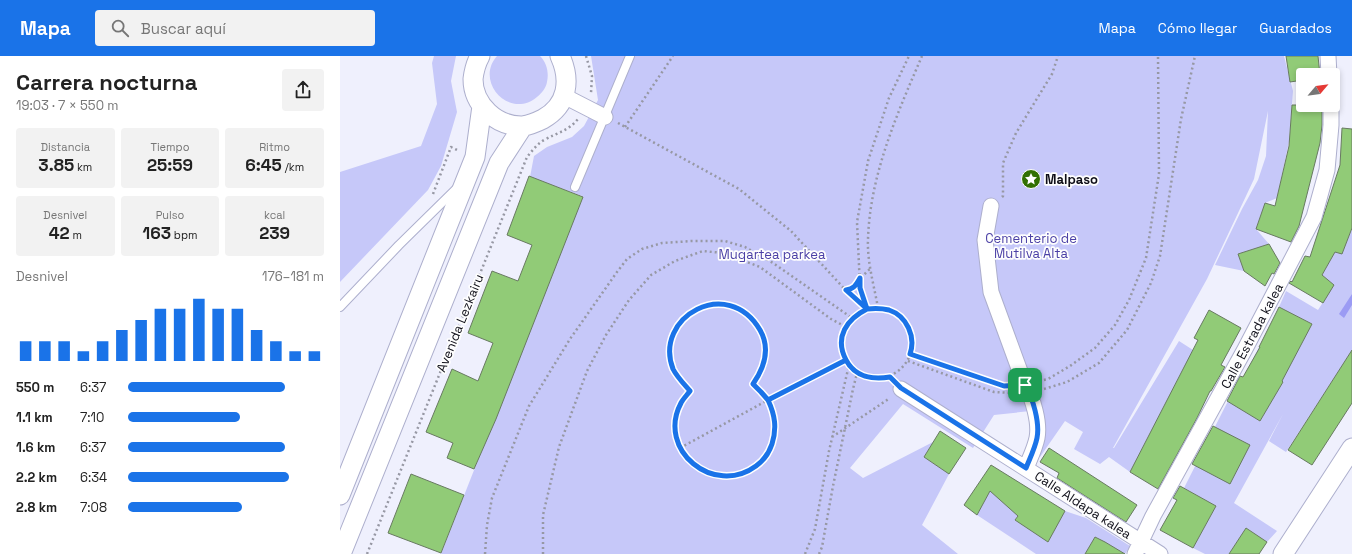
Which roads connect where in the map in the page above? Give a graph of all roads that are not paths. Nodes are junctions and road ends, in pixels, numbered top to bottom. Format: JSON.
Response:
{"nodes":[{"id":1,"x":480,"y":56,"type":"edge"},
{"id":2,"x":560,"y":56,"type":"edge"},
{"id":3,"x":630,"y":56,"type":"edge"},
{"id":4,"x":1328,"y":56,"type":"edge"},
{"id":5,"x":1329,"y":68,"type":"edge"},
{"id":6,"x":564,"y":96,"type":"junction"},
{"id":7,"x":482,"y":106,"type":"junction"},
{"id":8,"x":1331,"y":112,"type":"edge"},
{"id":9,"x":606,"y":117,"type":"junction"},
{"id":10,"x":523,"y":126,"type":"junction"},
{"id":11,"x":466,"y":180,"type":"junction"},
{"id":12,"x":575,"y":187,"type":"dead end"},
{"id":13,"x":991,"y":206,"type":"road end"},
{"id":14,"x":340,"y":307,"type":"edge"},
{"id":15,"x":901,"y":388,"type":"road end"},
{"id":16,"x":1352,"y":448,"type":"edge"},
{"id":17,"x":1026,"y":468,"type":"junction"},
{"id":18,"x":340,"y":494,"type":"edge"},
{"id":19,"x":1138,"y":548,"type":"edge"},
{"id":20,"x":341,"y":554,"type":"edge"},
{"id":21,"x":1160,"y":554,"type":"edge"},
{"id":22,"x":1283,"y":554,"type":"edge"}],
"edges":[{"from":1,"to":7,"type":"street"},
{"from":2,"to":6,"type":"street"},
{"from":3,"to":9,"type":"lane"},
{"from":4,"to":5,"type":"street"},
{"from":6,"to":9,"type":"street"},
{"from":6,"to":10,"type":"street"},
{"from":7,"to":10,"type":"street"},
{"from":7,"to":11,"type":"street"},
{"from":8,"to":19,"type":"street","name":"Calle Estrada kalea"},
{"from":9,"to":12,"type":"lane"},
{"from":10,"to":20,"type":"street","name":"Avenida Lezkairu"},
{"from":11,"to":14,"type":"lane"},
{"from":11,"to":18,"type":"street"},
{"from":13,"to":17,"type":"street","name":"Calle Aldapa kalea"},
{"from":15,"to":17,"type":"street","name":"Calle Aldapa kalea"},
{"from":16,"to":22,"type":"street"},
{"from":17,"to":19,"type":"street","name":"Calle Aldapa kalea"},
{"from":19,"to":21,"type":"street","name":"Calle Aldapa kalea"}]}
